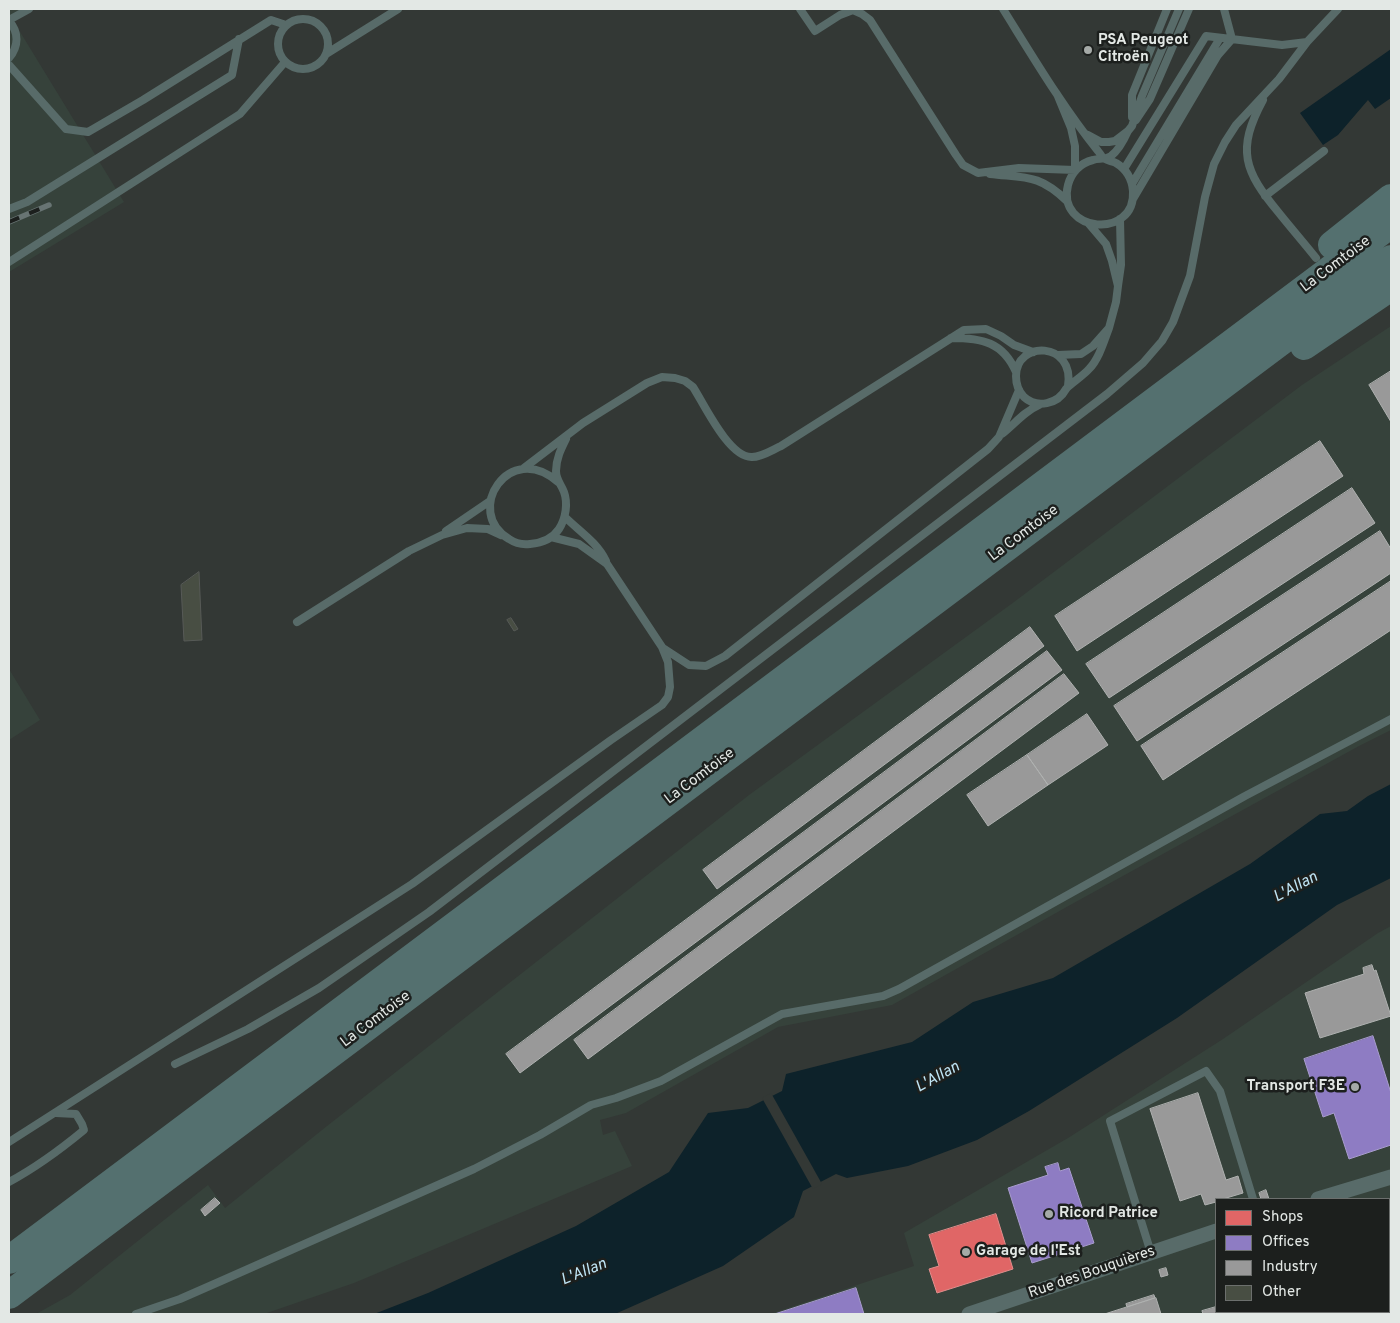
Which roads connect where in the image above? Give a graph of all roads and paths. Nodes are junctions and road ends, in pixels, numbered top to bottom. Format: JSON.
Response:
{"nodes":[{"id":1,"x":29,"y":9,"type":"edge"},
{"id":2,"x":398,"y":9,"type":"edge"},
{"id":3,"x":800,"y":9,"type":"edge"},
{"id":4,"x":1003,"y":9,"type":"edge"},
{"id":5,"x":1167,"y":9,"type":"edge"},
{"id":6,"x":1179,"y":9,"type":"edge"},
{"id":7,"x":1189,"y":9,"type":"edge"},
{"id":8,"x":1224,"y":9,"type":"edge"},
{"id":9,"x":1338,"y":9,"type":"edge"},
{"id":10,"x":9,"y":20,"type":"edge"},
{"id":11,"x":286,"y":25,"type":"junction"},
{"id":12,"x":1220,"y":38,"type":"junction"},
{"id":13,"x":239,"y":39,"type":"junction"},
{"id":14,"x":1232,"y":39,"type":"junction"},
{"id":15,"x":1307,"y":42,"type":"junction"},
{"id":16,"x":326,"y":54,"type":"junction"},
{"id":17,"x":9,"y":58,"type":"edge"},
{"id":18,"x":285,"y":62,"type":"junction"},
{"id":19,"x":9,"y":66,"type":"edge"},
{"id":20,"x":1269,"y":90,"type":"junction"},
{"id":21,"x":1057,"y":94,"type":"junction"},
{"id":22,"x":1130,"y":129,"type":"junction"},
{"id":23,"x":1086,"y":134,"type":"junction"},
{"id":24,"x":1324,"y":151,"type":"dead end"},
{"id":25,"x":1105,"y":159,"type":"junction"},
{"id":26,"x":1124,"y":169,"type":"junction"},
{"id":27,"x":1075,"y":170,"type":"junction"},
{"id":28,"x":978,"y":173,"type":"junction"},
{"id":29,"x":1132,"y":184,"type":"junction"},
{"id":30,"x":1265,"y":196,"type":"junction"},
{"id":31,"x":1391,"y":198,"type":"edge"},
{"id":32,"x":1132,"y":200,"type":"junction"},
{"id":33,"x":1068,"y":201,"type":"junction"},
{"id":34,"x":9,"y":209,"type":"edge"},
{"id":35,"x":1120,"y":219,"type":"junction"},
{"id":36,"x":1089,"y":224,"type":"junction"},
{"id":37,"x":1391,"y":224,"type":"edge"},
{"id":38,"x":1316,"y":258,"type":"junction"},
{"id":39,"x":1391,"y":259,"type":"edge"},
{"id":40,"x":9,"y":262,"type":"edge"},
{"id":41,"x":1118,"y":286,"type":"junction"},
{"id":42,"x":1391,"y":287,"type":"edge"},
{"id":43,"x":1109,"y":328,"type":"junction"},
{"id":44,"x":949,"y":338,"type":"junction"},
{"id":45,"x":1033,"y":352,"type":"junction"},
{"id":46,"x":1058,"y":355,"type":"junction"},
{"id":47,"x":1016,"y":372,"type":"junction"},
{"id":48,"x":1068,"y":386,"type":"junction"},
{"id":49,"x":1019,"y":390,"type":"junction"},
{"id":50,"x":1041,"y":404,"type":"junction"},
{"id":51,"x":568,"y":434,"type":"junction"},
{"id":52,"x":998,"y":436,"type":"junction"},
{"id":53,"x":524,"y":468,"type":"junction"},
{"id":54,"x":558,"y":482,"type":"junction"},
{"id":55,"x":1092,"y":483,"type":"junction"},
{"id":56,"x":1026,"y":498,"type":"junction"},
{"id":57,"x":490,"y":501,"type":"junction"},
{"id":58,"x":565,"y":517,"type":"junction"},
{"id":59,"x":442,"y":534,"type":"junction"},
{"id":60,"x":503,"y":536,"type":"junction"},
{"id":61,"x":551,"y":537,"type":"junction"},
{"id":62,"x":607,"y":564,"type":"junction"},
{"id":63,"x":297,"y":622,"type":"dead end"},
{"id":64,"x":662,"y":647,"type":"junction"},
{"id":65,"x":1391,"y":719,"type":"edge"},
{"id":66,"x":175,"y":1064,"type":"dead end"},
{"id":67,"x":54,"y":1113,"type":"junction"},
{"id":68,"x":9,"y":1142,"type":"edge"},
{"id":69,"x":1391,"y":1177,"type":"edge"},
{"id":70,"x":9,"y":1182,"type":"edge"},
{"id":71,"x":1253,"y":1198,"type":"edge"},
{"id":72,"x":1321,"y":1198,"type":"edge"},
{"id":73,"x":1215,"y":1232,"type":"edge"},
{"id":74,"x":1151,"y":1253,"type":"junction"},
{"id":75,"x":9,"y":1260,"type":"edge"},
{"id":76,"x":9,"y":1295,"type":"edge"},
{"id":77,"x":136,"y":1314,"type":"edge"},
{"id":78,"x":969,"y":1314,"type":"edge"}],
"edges":[{"from":1,"to":10,"type":"lane"},
{"from":2,"to":16,"type":"lane"},
{"from":3,"to":28,"type":"lane"},
{"from":4,"to":21,"type":"lane"},
{"from":5,"to":22,"type":"lane"},
{"from":6,"to":22,"type":"lane"},
{"from":7,"to":22,"type":"lane"},
{"from":8,"to":14,"type":"lane"},
{"from":9,"to":15,"type":"lane"},
{"from":10,"to":17,"type":"lane"},
{"from":11,"to":13,"type":"lane"},
{"from":11,"to":16,"type":"lane"},
{"from":11,"to":18,"type":"lane"},
{"from":12,"to":14,"type":"lane"},
{"from":12,"to":26,"type":"lane"},
{"from":12,"to":29,"type":"lane"},
{"from":13,"to":19,"type":"lane"},
{"from":13,"to":34,"type":"lane"},
{"from":14,"to":15,"type":"lane"},
{"from":14,"to":32,"type":"lane"},
{"from":15,"to":20,"type":"lane"},
{"from":16,"to":18,"type":"lane"},
{"from":18,"to":40,"type":"lane"},
{"from":20,"to":30,"type":"lane"},
{"from":20,"to":66,"type":"lane"},
{"from":21,"to":23,"type":"lane"},
{"from":21,"to":27,"type":"lane"},
{"from":22,"to":23,"type":"lane"},
{"from":22,"to":25,"type":"lane"},
{"from":23,"to":25,"type":"lane"},
{"from":24,"to":30,"type":"lane"},
{"from":25,"to":26,"type":"lane"},
{"from":25,"to":27,"type":"lane"},
{"from":26,"to":29,"type":"lane"},
{"from":27,"to":28,"type":"lane"},
{"from":27,"to":33,"type":"lane"},
{"from":28,"to":33,"type":"lane"},
{"from":29,"to":32,"type":"lane"},
{"from":30,"to":38,"type":"lane"},
{"from":31,"to":38,"type":"highway"},
{"from":32,"to":35,"type":"lane"},
{"from":33,"to":36,"type":"lane"},
{"from":35,"to":36,"type":"lane"},
{"from":35,"to":41,"type":"lane"},
{"from":36,"to":41,"type":"lane"},
{"from":37,"to":56,"type":"highway","name":"La Comtoise"},
{"from":38,"to":56,"type":"highway"},
{"from":39,"to":55,"type":"highway","name":"La Comtoise"},
{"from":41,"to":43,"type":"lane"},
{"from":42,"to":55,"type":"highway"},
{"from":43,"to":46,"type":"lane"},
{"from":43,"to":48,"type":"lane"},
{"from":44,"to":45,"type":"lane"},
{"from":44,"to":47,"type":"lane"},
{"from":44,"to":51,"type":"lane"},
{"from":45,"to":46,"type":"lane"},
{"from":45,"to":47,"type":"lane"},
{"from":46,"to":48,"type":"lane"},
{"from":47,"to":49,"type":"lane"},
{"from":48,"to":50,"type":"lane"},
{"from":49,"to":50,"type":"lane"},
{"from":49,"to":52,"type":"lane"},
{"from":50,"to":52,"type":"lane"},
{"from":51,"to":53,"type":"lane"},
{"from":51,"to":54,"type":"lane"},
{"from":52,"to":64,"type":"lane"},
{"from":53,"to":54,"type":"lane"},
{"from":53,"to":57,"type":"lane"},
{"from":54,"to":58,"type":"lane"},
{"from":55,"to":76,"type":"highway","name":"La Comtoise"},
{"from":56,"to":75,"type":"highway","name":"La Comtoise"},
{"from":57,"to":59,"type":"lane"},
{"from":57,"to":60,"type":"lane"},
{"from":58,"to":61,"type":"lane"},
{"from":58,"to":62,"type":"lane"},
{"from":59,"to":60,"type":"lane"},
{"from":59,"to":63,"type":"lane"},
{"from":60,"to":61,"type":"lane"},
{"from":61,"to":62,"type":"lane"},
{"from":62,"to":64,"type":"lane"},
{"from":64,"to":67,"type":"lane"},
{"from":65,"to":77,"type":"lane"},
{"from":67,"to":68,"type":"lane"},
{"from":67,"to":70,"type":"lane"},
{"from":69,"to":72,"type":"street"},
{"from":71,"to":74,"type":"lane"},
{"from":73,"to":74,"type":"street","name":"Rue des Bouquières"},
{"from":74,"to":78,"type":"street","name":"Rue des Bouquières"}]}
